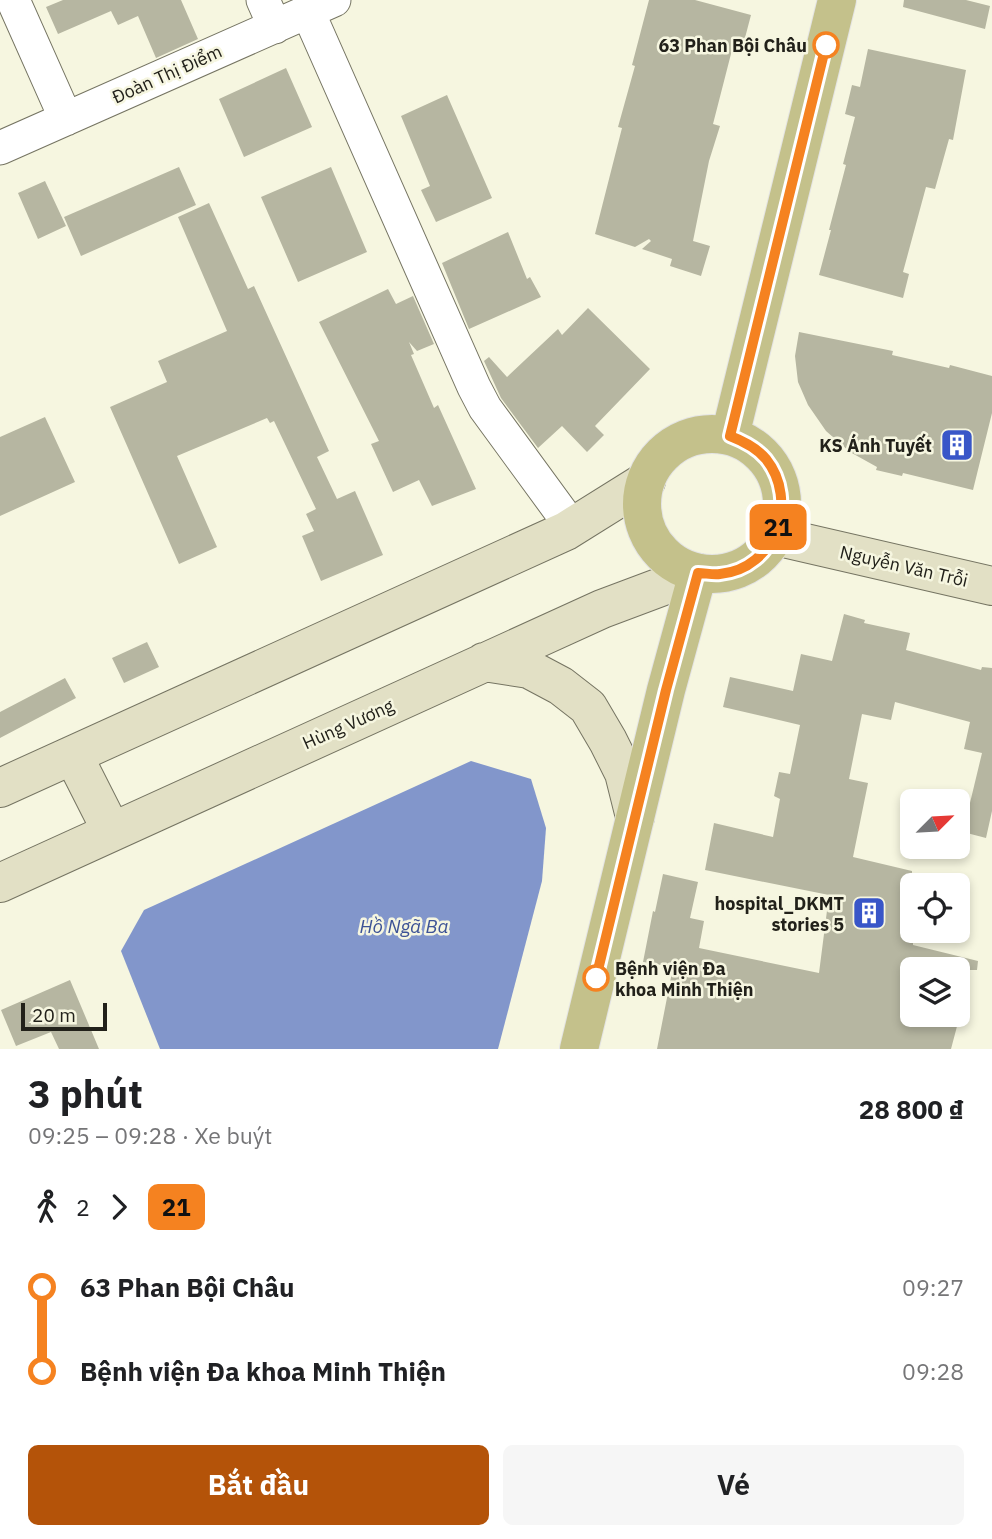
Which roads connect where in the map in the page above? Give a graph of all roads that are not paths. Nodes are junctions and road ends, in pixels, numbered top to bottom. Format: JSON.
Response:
{"nodes":[{"id":1,"x":13,"y":0,"type":"edge"},
{"id":2,"x":837,"y":0,"type":"edge"},
{"id":3,"x":321,"y":6,"type":"edge"},
{"id":4,"x":269,"y":13,"type":"edge"},
{"id":5,"x":66,"y":118,"type":"junction"},
{"id":6,"x":0,"y":148,"type":"edge"},
{"id":7,"x":730,"y":436,"type":"junction"},
{"id":8,"x":646,"y":481,"type":"junction"},
{"id":9,"x":572,"y":527,"type":"junction"},
{"id":10,"x":775,"y":536,"type":"junction"},
{"id":11,"x":698,"y":573,"type":"junction"},
{"id":12,"x":992,"y":586,"type":"edge"},
{"id":13,"x":484,"y":662,"type":"junction"},
{"id":14,"x":73,"y":755,"type":"junction"},
{"id":15,"x":0,"y":788,"type":"edge"},
{"id":16,"x":635,"y":817,"type":"junction"},
{"id":17,"x":112,"y":832,"type":"junction"},
{"id":18,"x":0,"y":883,"type":"edge"},
{"id":19,"x":579,"y":1049,"type":"edge"}],
"edges":[{"from":1,"to":5,"type":"street"},
{"from":2,"to":7,"type":"main road"},
{"from":3,"to":4,"type":"street","name":"Đoàn Thị Điểm"},
{"from":3,"to":9,"type":"street"},
{"from":4,"to":5,"type":"street","name":"Đoàn Thị Điểm"},
{"from":5,"to":6,"type":"street","name":"Đoàn Thị Điểm"},
{"from":7,"to":8,"type":"main road"},
{"from":7,"to":10,"type":"main road"},
{"from":8,"to":9,"type":"main road"},
{"from":8,"to":11,"type":"main road"},
{"from":9,"to":14,"type":"main road"},
{"from":10,"to":11,"type":"main road"},
{"from":10,"to":12,"type":"main road","name":"Nguyễn Văn Trỗi"},
{"from":11,"to":13,"type":"main road","name":"Hùng Vương"},
{"from":11,"to":16,"type":"main road"},
{"from":13,"to":16,"type":"main road"},
{"from":13,"to":17,"type":"main road","name":"Hùng Vương"},
{"from":14,"to":15,"type":"main road"},
{"from":14,"to":17,"type":"main road"},
{"from":16,"to":19,"type":"main road"},
{"from":17,"to":18,"type":"main road","name":"Hùng Vương"}]}
